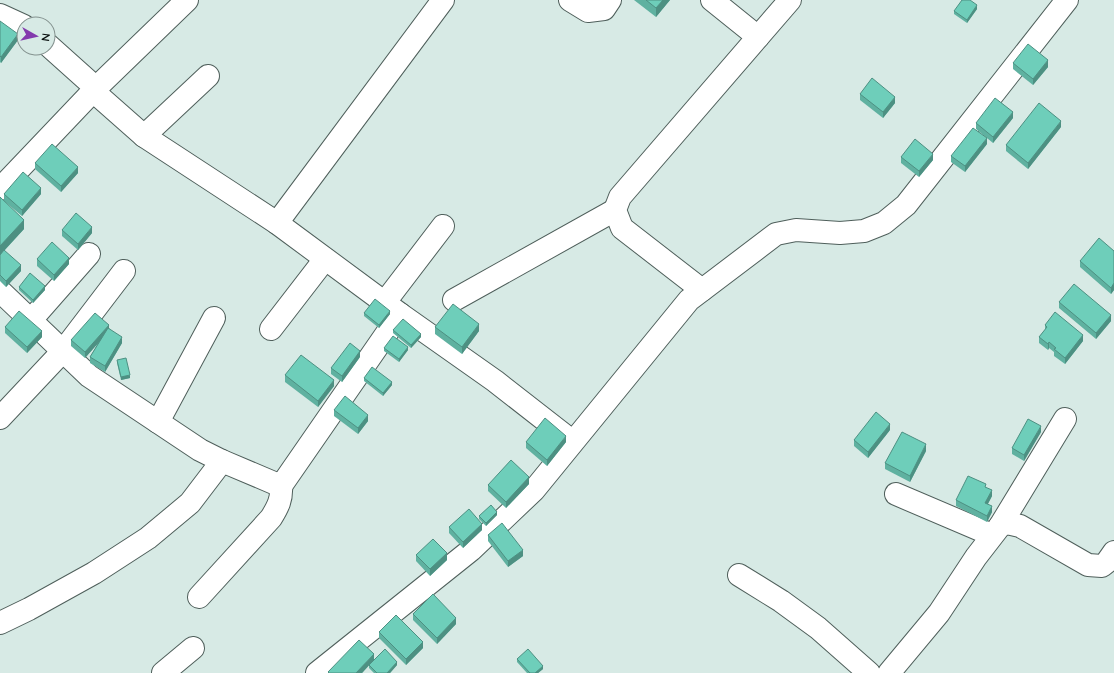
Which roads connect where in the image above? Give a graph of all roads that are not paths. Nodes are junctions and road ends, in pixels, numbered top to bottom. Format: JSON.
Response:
{"nodes":[{"id":1,"x":187,"y":0,"type":"edge"},
{"id":2,"x":443,"y":0,"type":"edge"},
{"id":3,"x":570,"y":0,"type":"edge"},
{"id":4,"x":610,"y":0,"type":"edge"},
{"id":5,"x":712,"y":0,"type":"edge"},
{"id":6,"x":790,"y":0,"type":"edge"},
{"id":7,"x":1067,"y":0,"type":"edge"},
{"id":8,"x":0,"y":15,"type":"edge"},
{"id":9,"x":16,"y":22,"type":"edge"},
{"id":10,"x":758,"y":37,"type":"junction"},
{"id":11,"x":56,"y":53,"type":"edge"},
{"id":12,"x":208,"y":76,"type":"dead end"},
{"id":13,"x":94,"y":90,"type":"junction"},
{"id":14,"x":144,"y":136,"type":"junction"},
{"id":15,"x":0,"y":189,"type":"edge"},
{"id":16,"x":616,"y":210,"type":"junction"},
{"id":17,"x":277,"y":223,"type":"junction"},
{"id":18,"x":444,"y":226,"type":"dead end"},
{"id":19,"x":89,"y":254,"type":"dead end"},
{"id":20,"x":325,"y":259,"type":"junction"},
{"id":21,"x":124,"y":271,"type":"dead end"},
{"id":22,"x":702,"y":290,"type":"junction"},
{"id":23,"x":0,"y":291,"type":"edge"},
{"id":24,"x":454,"y":300,"type":"dead end"},
{"id":25,"x":392,"y":308,"type":"junction"},
{"id":26,"x":214,"y":318,"type":"dead end"},
{"id":27,"x":31,"y":320,"type":"junction"},
{"id":28,"x":271,"y":329,"type":"dead end"},
{"id":29,"x":63,"y":351,"type":"junction"},
{"id":30,"x":0,"y":418,"type":"edge"},
{"id":31,"x":1065,"y":418,"type":"dead end"},
{"id":32,"x":158,"y":422,"type":"junction"},
{"id":33,"x":574,"y":443,"type":"junction"},
{"id":34,"x":222,"y":462,"type":"junction"},
{"id":35,"x":281,"y":486,"type":"junction"},
{"id":36,"x":896,"y":494,"type":"dead end"},
{"id":37,"x":996,"y":530,"type":"junction"},
{"id":38,"x":1114,"y":552,"type":"edge"},
{"id":39,"x":739,"y":575,"type":"dead end"},
{"id":40,"x":199,"y":597,"type":"dead end"},
{"id":41,"x":0,"y":623,"type":"edge"},
{"id":42,"x":193,"y":648,"type":"dead end"},
{"id":43,"x":163,"y":673,"type":"edge"},
{"id":44,"x":318,"y":673,"type":"edge"},
{"id":45,"x":869,"y":673,"type":"edge"},
{"id":46,"x":889,"y":673,"type":"edge"}],
"edges":[{"from":1,"to":13,"type":"street"},
{"from":2,"to":17,"type":"street"},
{"from":3,"to":4,"type":"street"},
{"from":5,"to":10,"type":"street"},
{"from":6,"to":10,"type":"street"},
{"from":7,"to":22,"type":"street"},
{"from":8,"to":9,"type":"street"},
{"from":10,"to":16,"type":"street"},
{"from":11,"to":13,"type":"street"},
{"from":12,"to":14,"type":"street"},
{"from":13,"to":14,"type":"street"},
{"from":13,"to":15,"type":"street"},
{"from":14,"to":17,"type":"street"},
{"from":16,"to":22,"type":"street"},
{"from":16,"to":24,"type":"street"},
{"from":17,"to":20,"type":"street"},
{"from":18,"to":25,"type":"street"},
{"from":19,"to":27,"type":"street"},
{"from":20,"to":25,"type":"street"},
{"from":20,"to":28,"type":"street"},
{"from":21,"to":29,"type":"street"},
{"from":22,"to":33,"type":"street"},
{"from":23,"to":27,"type":"street"},
{"from":25,"to":33,"type":"street"},
{"from":25,"to":35,"type":"street"},
{"from":26,"to":32,"type":"street"},
{"from":27,"to":29,"type":"street"},
{"from":29,"to":30,"type":"street"},
{"from":29,"to":32,"type":"street"},
{"from":31,"to":37,"type":"street"},
{"from":32,"to":34,"type":"street"},
{"from":33,"to":44,"type":"street"},
{"from":34,"to":35,"type":"street"},
{"from":34,"to":41,"type":"street"},
{"from":35,"to":40,"type":"street"},
{"from":36,"to":37,"type":"street"},
{"from":37,"to":38,"type":"street"},
{"from":37,"to":46,"type":"street"},
{"from":39,"to":45,"type":"street"},
{"from":42,"to":43,"type":"street"}]}
